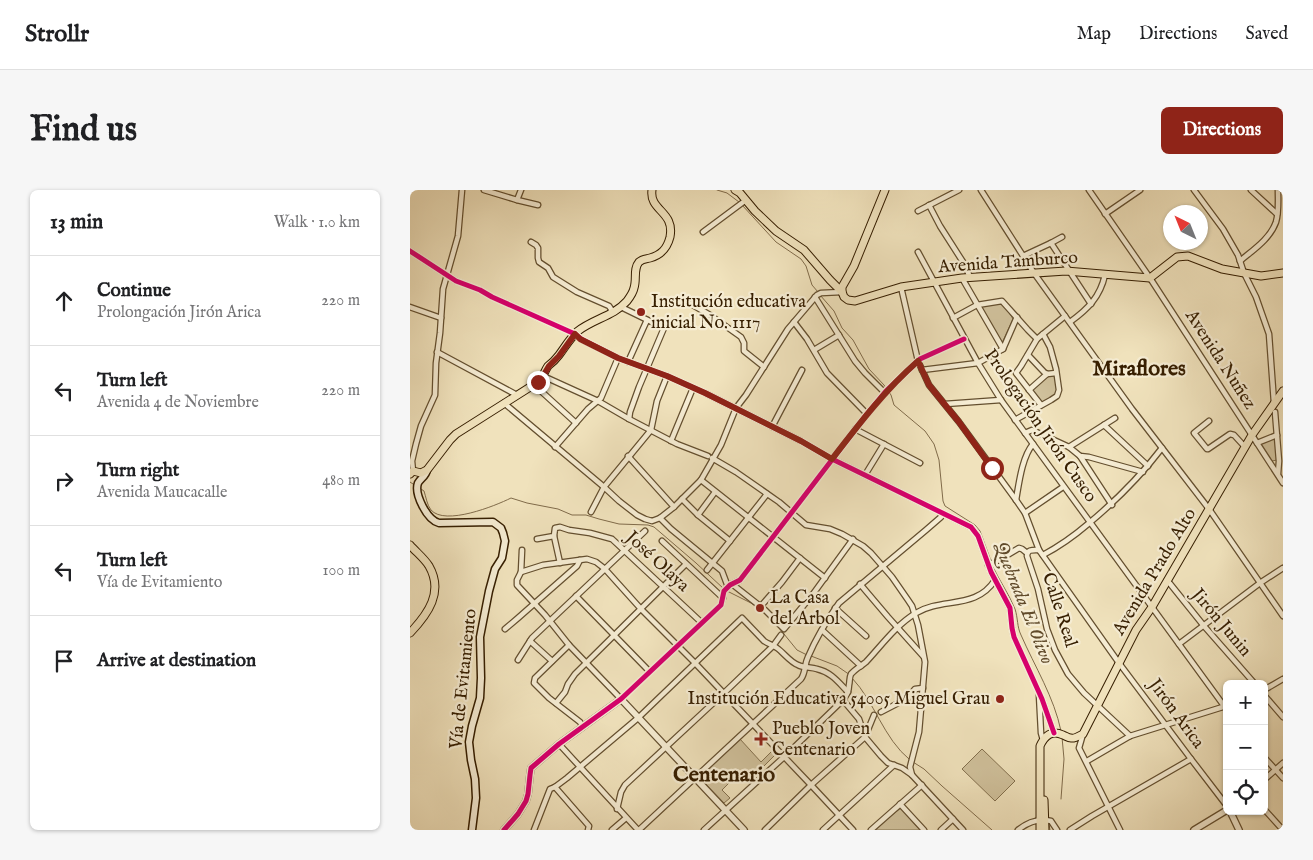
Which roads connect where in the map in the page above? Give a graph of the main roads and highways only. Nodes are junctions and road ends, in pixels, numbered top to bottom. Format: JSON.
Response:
{"nodes":[{"id":1,"x":652,"y":190,"type":"edge"},
{"id":2,"x":735,"y":190,"type":"edge"},
{"id":3,"x":885,"y":190,"type":"edge"},
{"id":4,"x":1283,"y":273,"type":"edge"},
{"id":5,"x":842,"y":292,"type":"junction"},
{"id":6,"x":1283,"y":391,"type":"edge"},
{"id":7,"x":427,"y":470,"type":"junction"},
{"id":8,"x":412,"y":472,"type":"edge"},
{"id":9,"x":410,"y":545,"type":"edge"},
{"id":10,"x":410,"y":633,"type":"edge"},
{"id":11,"x":1042,"y":820,"type":"junction"},
{"id":12,"x":472,"y":830,"type":"edge"},
{"id":13,"x":1040,"y":830,"type":"edge"},
{"id":14,"x":1045,"y":830,"type":"edge"}],
"edges":[{"from":1,"to":7,"type":"main road","name":"Vía de Evitamiento"},
{"from":2,"to":5,"type":"main road"},
{"from":3,"to":5,"type":"main road"},
{"from":4,"to":5,"type":"main road","name":"Avenida Tamburco"},
{"from":6,"to":11,"type":"main road","name":"Avenida Prado Alto"},
{"from":7,"to":8,"type":"main road"},
{"from":7,"to":12,"type":"main road","name":"Vía de Evitamiento"},
{"from":9,"to":10,"type":"main road"},
{"from":11,"to":13,"type":"main road"},
{"from":11,"to":14,"type":"main road"}]}
